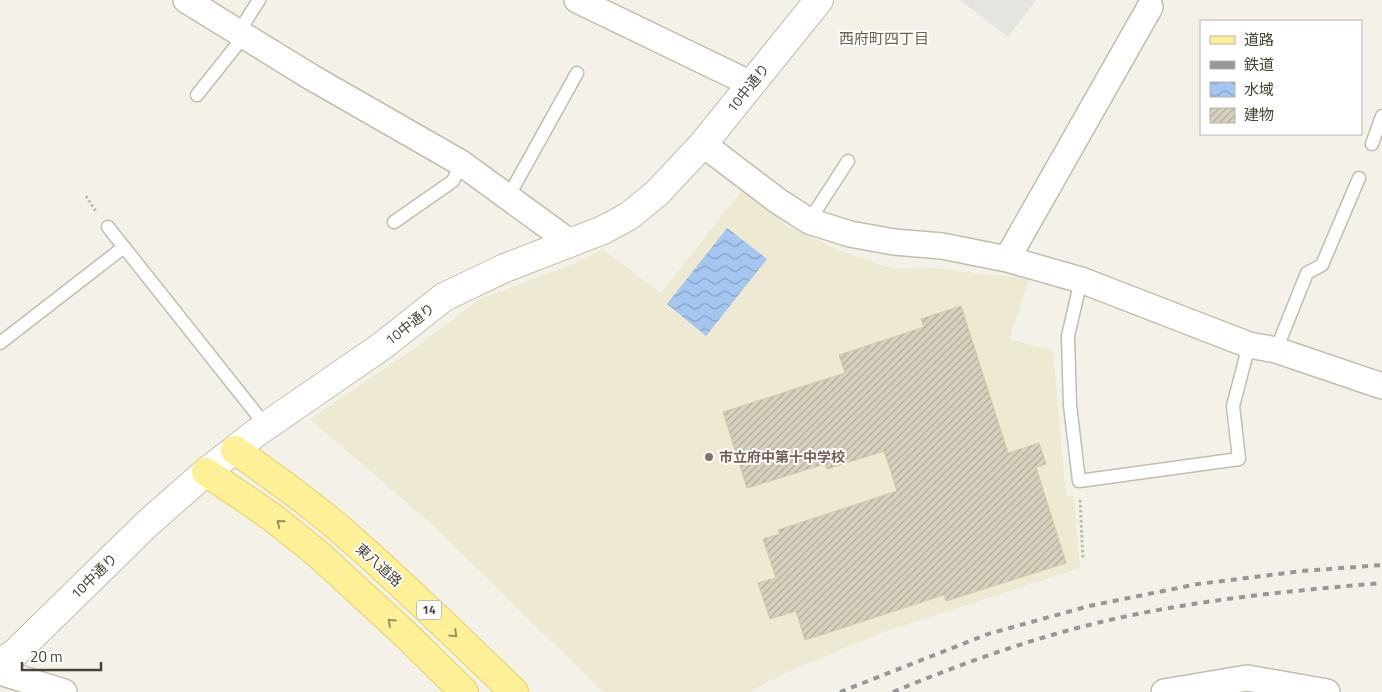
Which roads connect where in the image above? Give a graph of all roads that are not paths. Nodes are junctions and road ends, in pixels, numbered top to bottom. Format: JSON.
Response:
{"nodes":[{"id":1,"x":186,"y":0,"type":"edge"},
{"id":2,"x":259,"y":0,"type":"edge"},
{"id":3,"x":577,"y":0,"type":"edge"},
{"id":4,"x":820,"y":0,"type":"edge"},
{"id":5,"x":1150,"y":7,"type":"dead end"},
{"id":6,"x":241,"y":34,"type":"junction"},
{"id":7,"x":578,"y":73,"type":"dead end"},
{"id":8,"x":751,"y":84,"type":"junction"},
{"id":9,"x":197,"y":95,"type":"dead end"},
{"id":10,"x":1382,"y":116,"type":"edge"},
{"id":11,"x":703,"y":144,"type":"junction"},
{"id":12,"x":1372,"y":144,"type":"dead end"},
{"id":13,"x":848,"y":161,"type":"dead end"},
{"id":14,"x":461,"y":163,"type":"junction"},
{"id":15,"x":1359,"y":178,"type":"dead end"},
{"id":16,"x":508,"y":197,"type":"junction"},
{"id":17,"x":809,"y":221,"type":"junction"},
{"id":18,"x":394,"y":222,"type":"dead end"},
{"id":19,"x":108,"y":227,"type":"dead end"},
{"id":20,"x":571,"y":243,"type":"junction"},
{"id":21,"x":124,"y":247,"type":"junction"},
{"id":22,"x":1007,"y":259,"type":"junction"},
{"id":23,"x":1081,"y":280,"type":"junction"},
{"id":24,"x":0,"y":343,"type":"edge"},
{"id":25,"x":1249,"y":345,"type":"junction"},
{"id":26,"x":1276,"y":350,"type":"junction"},
{"id":27,"x":1382,"y":386,"type":"edge"},
{"id":28,"x":266,"y":426,"type":"junction"},
{"id":29,"x":234,"y":450,"type":"junction"},
{"id":30,"x":206,"y":472,"type":"junction"},
{"id":31,"x":0,"y":663,"type":"edge"},
{"id":32,"x":0,"y":672,"type":"edge"},
{"id":33,"x":1277,"y":688,"type":"edge"},
{"id":34,"x":64,"y":692,"type":"edge"},
{"id":35,"x":464,"y":692,"type":"edge"},
{"id":36,"x":514,"y":692,"type":"edge"},
{"id":37,"x":1164,"y":692,"type":"edge"},
{"id":38,"x":1327,"y":692,"type":"edge"}],
"edges":[{"from":1,"to":6,"type":"street"},
{"from":2,"to":6,"type":"lane"},
{"from":3,"to":8,"type":"street"},
{"from":4,"to":8,"type":"street","name":"10中通り"},
{"from":5,"to":22,"type":"street"},
{"from":6,"to":9,"type":"lane"},
{"from":6,"to":14,"type":"street"},
{"from":7,"to":16,"type":"lane"},
{"from":8,"to":11,"type":"street","name":"10中通り"},
{"from":10,"to":12,"type":"lane"},
{"from":11,"to":17,"type":"street"},
{"from":11,"to":20,"type":"street","name":"10中通り"},
{"from":13,"to":17,"type":"lane"},
{"from":14,"to":16,"type":"street"},
{"from":14,"to":18,"type":"lane"},
{"from":15,"to":26,"type":"lane"},
{"from":16,"to":20,"type":"street"},
{"from":17,"to":22,"type":"street"},
{"from":19,"to":21,"type":"lane"},
{"from":20,"to":28,"type":"street","name":"10中通り"},
{"from":21,"to":24,"type":"lane"},
{"from":21,"to":28,"type":"lane"},
{"from":22,"to":23,"type":"street"},
{"from":23,"to":25,"type":"street"},
{"from":23,"to":25,"type":"lane"},
{"from":25,"to":26,"type":"street"},
{"from":26,"to":27,"type":"street"},
{"from":28,"to":29,"type":"street","name":"10中通り"},
{"from":29,"to":30,"type":"street","name":"10中通り"},
{"from":29,"to":36,"type":"main road","name":"東八道路","number":"14","one_way":true},
{"from":30,"to":31,"type":"street","name":"10中通り"},
{"from":35,"to":30,"type":"main road","number":"14","one_way":true},
{"from":32,"to":34,"type":"street"},
{"from":33,"to":37,"type":"street"},
{"from":33,"to":38,"type":"street"}]}
